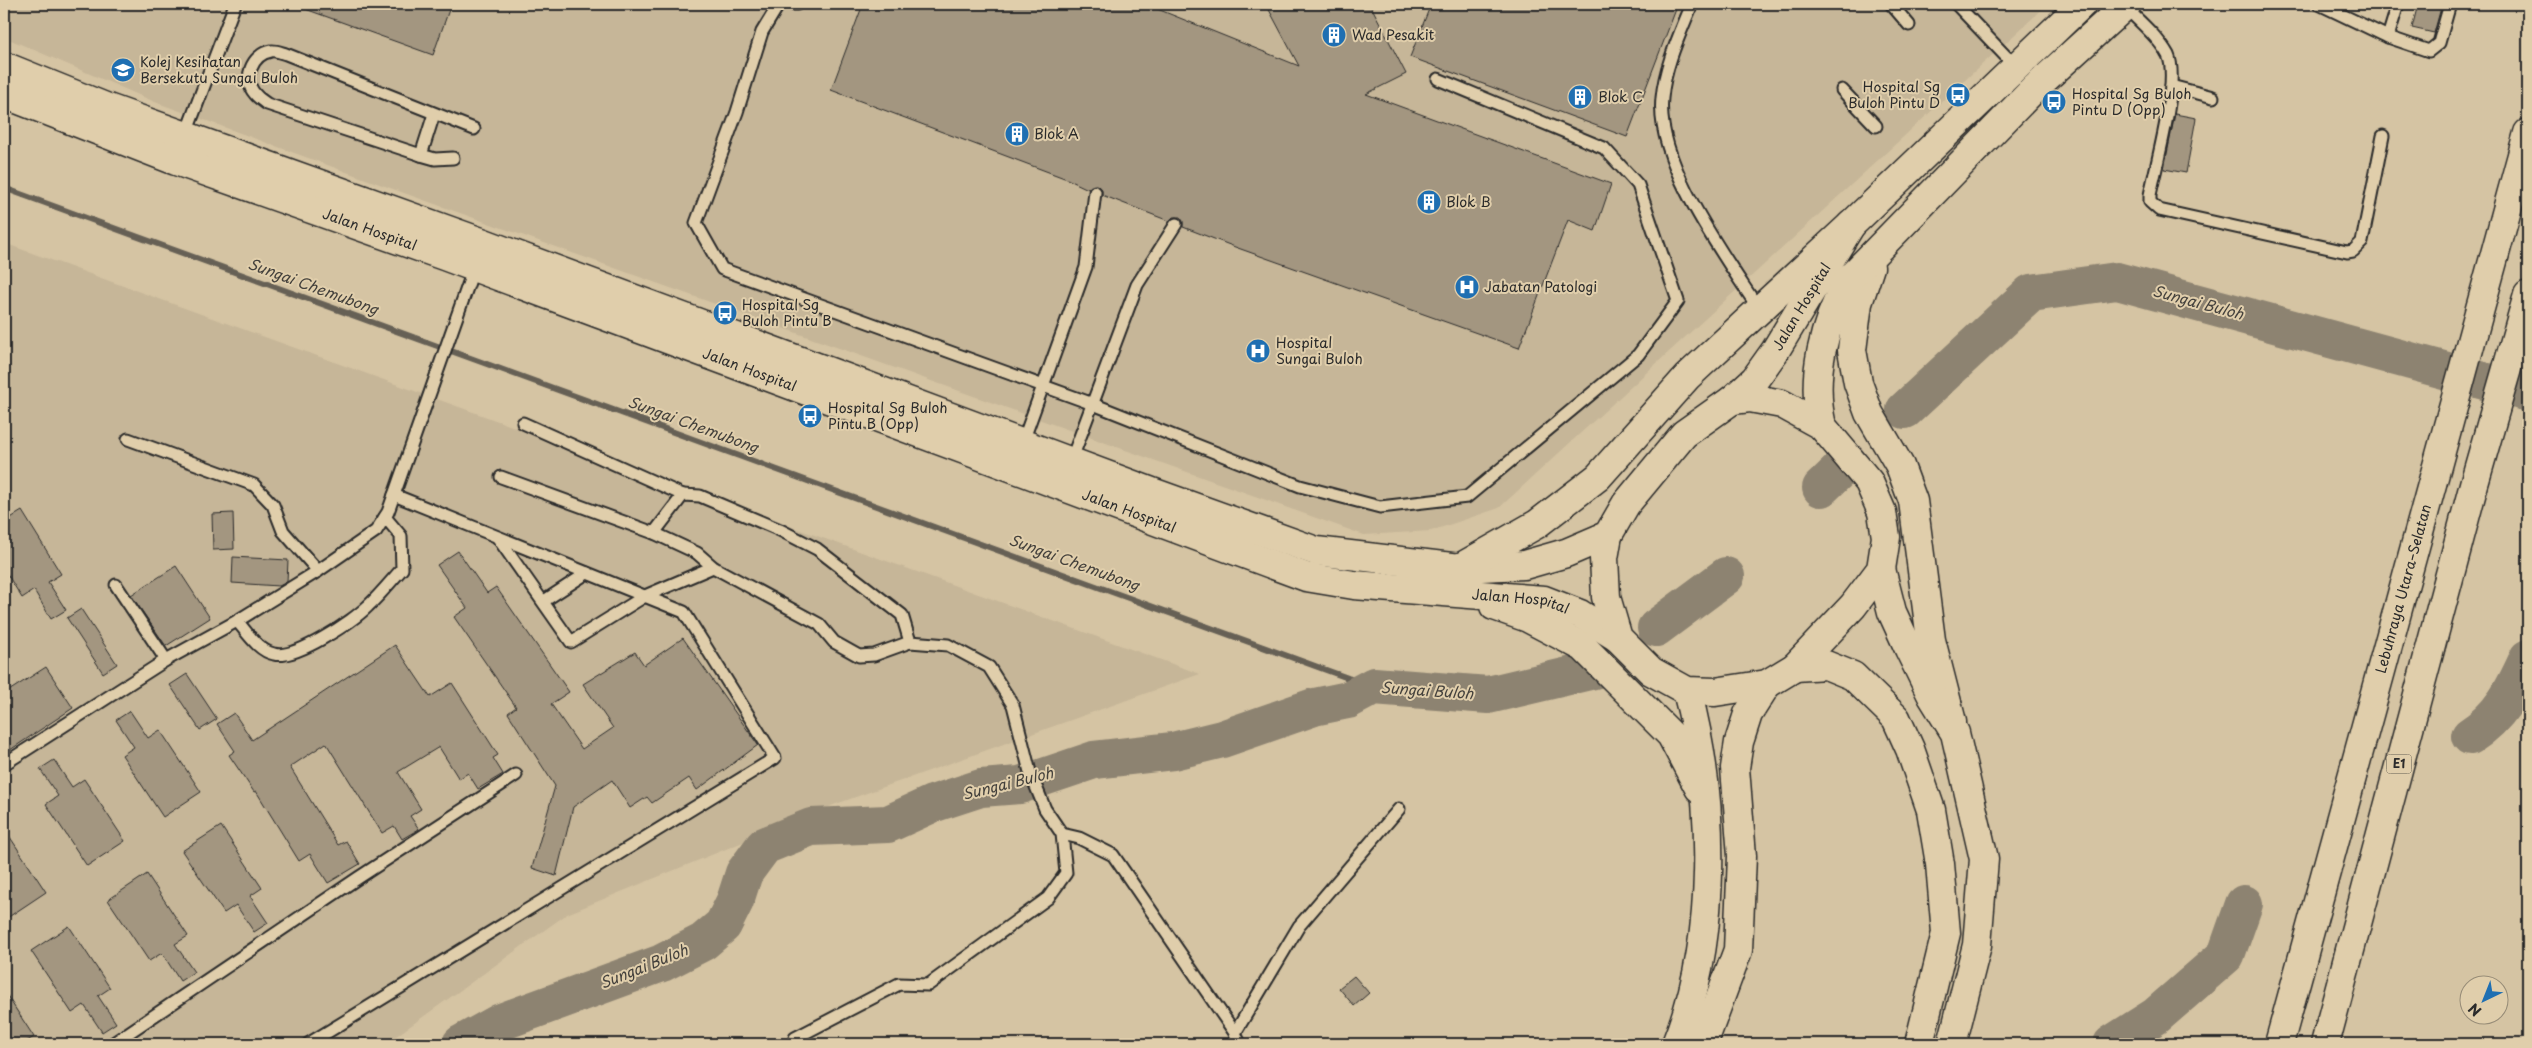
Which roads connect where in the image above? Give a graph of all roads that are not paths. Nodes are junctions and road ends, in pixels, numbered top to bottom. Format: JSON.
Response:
{"nodes":[{"id":1,"x":235,"y":4,"type":"edge"},
{"id":2,"x":779,"y":4,"type":"edge"},
{"id":3,"x":792,"y":4,"type":"edge"},
{"id":4,"x":797,"y":4,"type":"edge"},
{"id":5,"x":1692,"y":4,"type":"edge"},
{"id":6,"x":1891,"y":4,"type":"edge"},
{"id":7,"x":1956,"y":4,"type":"edge"},
{"id":8,"x":2082,"y":4,"type":"edge"},
{"id":9,"x":2320,"y":4,"type":"edge"},
{"id":10,"x":2398,"y":4,"type":"edge"},
{"id":11,"x":2450,"y":4,"type":"edge"},
{"id":12,"x":2126,"y":5,"type":"edge"},
{"id":13,"x":1910,"y":25,"type":"dead end"},
{"id":14,"x":2388,"y":37,"type":"junction"},
{"id":15,"x":4,"y":66,"type":"edge"},
{"id":16,"x":2025,"y":77,"type":"junction"},
{"id":17,"x":1438,"y":79,"type":"dead end"},
{"id":18,"x":2171,"y":86,"type":"junction"},
{"id":19,"x":1842,"y":90,"type":"dead end"},
{"id":20,"x":4,"y":94,"type":"edge"},
{"id":21,"x":2213,"y":97,"type":"dead end"},
{"id":22,"x":434,"y":114,"type":"junction"},
{"id":23,"x":1876,"y":126,"type":"dead end"},
{"id":24,"x":474,"y":129,"type":"dead end"},
{"id":25,"x":2528,"y":133,"type":"edge"},
{"id":26,"x":2383,"y":136,"type":"dead end"},
{"id":27,"x":181,"y":148,"type":"junction"},
{"id":28,"x":421,"y":155,"type":"junction"},
{"id":29,"x":453,"y":158,"type":"dead end"},
{"id":30,"x":1095,"y":192,"type":"dead end"},
{"id":31,"x":1176,"y":224,"type":"dead end"},
{"id":32,"x":1851,"y":225,"type":"junction"},
{"id":33,"x":1877,"y":249,"type":"junction"},
{"id":34,"x":479,"y":255,"type":"junction"},
{"id":35,"x":2528,"y":295,"type":"edge"},
{"id":36,"x":1760,"y":310,"type":"junction"},
{"id":37,"x":1043,"y":385,"type":"junction"},
{"id":38,"x":1732,"y":400,"type":"junction"},
{"id":39,"x":1093,"y":404,"type":"junction"},
{"id":40,"x":1658,"y":410,"type":"junction"},
{"id":41,"x":523,"y":423,"type":"dead end"},
{"id":42,"x":1822,"y":426,"type":"junction"},
{"id":43,"x":128,"y":439,"type":"dead end"},
{"id":44,"x":1018,"y":456,"type":"junction"},
{"id":45,"x":1066,"y":474,"type":"junction"},
{"id":46,"x":501,"y":477,"type":"dead end"},
{"id":47,"x":394,"y":495,"type":"junction"},
{"id":48,"x":682,"y":495,"type":"junction"},
{"id":49,"x":1626,"y":504,"type":"junction"},
{"id":50,"x":385,"y":517,"type":"junction"},
{"id":51,"x":654,"y":533,"type":"junction"},
{"id":52,"x":1608,"y":535,"type":"junction"},
{"id":53,"x":498,"y":538,"type":"junction"},
{"id":54,"x":713,"y":567,"type":"junction"},
{"id":55,"x":1881,"y":569,"type":"junction"},
{"id":56,"x":318,"y":571,"type":"junction"},
{"id":57,"x":587,"y":573,"type":"junction"},
{"id":58,"x":1457,"y":580,"type":"junction"},
{"id":59,"x":116,"y":585,"type":"dead end"},
{"id":60,"x":645,"y":596,"type":"junction"},
{"id":61,"x":544,"y":602,"type":"junction"},
{"id":62,"x":237,"y":621,"type":"junction"},
{"id":63,"x":1618,"y":638,"type":"junction"},
{"id":64,"x":910,"y":642,"type":"junction"},
{"id":65,"x":166,"y":660,"type":"junction"},
{"id":66,"x":1795,"y":667,"type":"junction"},
{"id":67,"x":1767,"y":684,"type":"junction"},
{"id":68,"x":1687,"y":691,"type":"junction"},
{"id":69,"x":1955,"y":733,"type":"junction"},
{"id":70,"x":4,"y":764,"type":"edge"},
{"id":71,"x":516,"y":775,"type":"dead end"},
{"id":72,"x":1707,"y":802,"type":"junction"},
{"id":73,"x":1400,"y":809,"type":"dead end"},
{"id":74,"x":1062,"y":834,"type":"junction"},
{"id":75,"x":1235,"y":1033,"type":"junction"},
{"id":76,"x":795,"y":1038,"type":"dead end"},
{"id":77,"x":112,"y":1044,"type":"edge"},
{"id":78,"x":308,"y":1044,"type":"edge"},
{"id":79,"x":1240,"y":1044,"type":"edge"},
{"id":80,"x":1676,"y":1044,"type":"edge"},
{"id":81,"x":1703,"y":1044,"type":"edge"},
{"id":82,"x":1919,"y":1044,"type":"edge"},
{"id":83,"x":1952,"y":1044,"type":"edge"},
{"id":84,"x":2279,"y":1044,"type":"edge"},
{"id":85,"x":2325,"y":1044,"type":"edge"}],
"edges":[{"from":1,"to":27,"type":"lane"},
{"from":2,"to":37,"type":"lane"},
{"from":3,"to":4,"type":"lane"},
{"from":5,"to":36,"type":"lane"},
{"from":6,"to":13,"type":"lane"},
{"from":7,"to":16,"type":"lane"},
{"from":8,"to":16,"type":"main road","name":"Jalan Hospital"},
{"from":9,"to":14,"type":"lane"},
{"from":10,"to":14,"type":"lane"},
{"from":11,"to":14,"type":"lane"},
{"from":12,"to":16,"type":"main road","name":"Jalan Hospital"},
{"from":12,"to":18,"type":"lane"},
{"from":15,"to":27,"type":"main road","name":"Jalan Hospital"},
{"from":16,"to":32,"type":"main road","name":"Jalan Hospital"},
{"from":16,"to":33,"type":"main road","name":"Jalan Hospital"},
{"from":17,"to":39,"type":"lane"},
{"from":18,"to":21,"type":"lane"},
{"from":18,"to":26,"type":"lane"},
{"from":19,"to":23,"type":"lane"},
{"from":20,"to":27,"type":"main road","name":"Jalan Hospital"},
{"from":22,"to":24,"type":"lane"},
{"from":22,"to":28,"type":"lane"},
{"from":22,"to":28,"type":"lane"},
{"from":25,"to":84,"type":"main road","name":"Lebuhraya Utara–Selatan"},
{"from":27,"to":34,"type":"main road","name":"Jalan Hospital"},
{"from":28,"to":29,"type":"lane"},
{"from":30,"to":37,"type":"lane"},
{"from":31,"to":39,"type":"lane"},
{"from":32,"to":36,"type":"main road","name":"Jalan Hospital"},
{"from":32,"to":38,"type":"main road","name":"Jalan Hospital"},
{"from":33,"to":42,"type":"main road","name":"Jalan Hospital"},
{"from":33,"to":69,"type":"main road"},
{"from":34,"to":44,"type":"main road","name":"Jalan Hospital"},
{"from":34,"to":47,"type":"lane"},
{"from":35,"to":85,"type":"main road","number":"E1"},
{"from":36,"to":40,"type":"main road","name":"Jalan Hospital"},
{"from":37,"to":39,"type":"lane"},
{"from":37,"to":44,"type":"lane"},
{"from":38,"to":42,"type":"main road"},
{"from":38,"to":49,"type":"main road","name":"Jalan Hospital"},
{"from":39,"to":45,"type":"lane"},
{"from":40,"to":49,"type":"main road"},
{"from":40,"to":58,"type":"main road","name":"Jalan Hospital"},
{"from":41,"to":48,"type":"lane"},
{"from":42,"to":55,"type":"main road"},
{"from":43,"to":56,"type":"lane"},
{"from":44,"to":45,"type":"main road","name":"Jalan Hospital"},
{"from":45,"to":58,"type":"main road","name":"Jalan Hospital"},
{"from":46,"to":51,"type":"lane"},
{"from":47,"to":50,"type":"lane"},
{"from":47,"to":53,"type":"lane"},
{"from":48,"to":51,"type":"lane"},
{"from":48,"to":64,"type":"lane"},
{"from":49,"to":52,"type":"main road","name":"Jalan Hospital"},
{"from":50,"to":56,"type":"lane"},
{"from":50,"to":62,"type":"lane"},
{"from":51,"to":54,"type":"lane"},
{"from":52,"to":58,"type":"main road","name":"Jalan Hospital"},
{"from":52,"to":63,"type":"main road"},
{"from":53,"to":57,"type":"lane"},
{"from":53,"to":61,"type":"lane"},
{"from":54,"to":60,"type":"lane"},
{"from":54,"to":64,"type":"lane"},
{"from":55,"to":66,"type":"main road"},
{"from":55,"to":69,"type":"main road"},
{"from":56,"to":62,"type":"lane"},
{"from":57,"to":60,"type":"lane"},
{"from":57,"to":61,"type":"lane"},
{"from":58,"to":63,"type":"main road","name":"Jalan Hospital"},
{"from":58,"to":72,"type":"main road"},
{"from":59,"to":65,"type":"lane"},
{"from":60,"to":61,"type":"lane"},
{"from":60,"to":78,"type":"lane"},
{"from":62,"to":65,"type":"lane"},
{"from":63,"to":68,"type":"main road","name":"Jalan Hospital"},
{"from":64,"to":74,"type":"lane"},
{"from":65,"to":70,"type":"lane"},
{"from":66,"to":67,"type":"main road"},
{"from":66,"to":82,"type":"main road"},
{"from":67,"to":68,"type":"main road"},
{"from":67,"to":81,"type":"main road"},
{"from":68,"to":72,"type":"main road"},
{"from":69,"to":83,"type":"main road"},
{"from":71,"to":77,"type":"lane"},
{"from":72,"to":80,"type":"main road"},
{"from":73,"to":75,"type":"lane"},
{"from":74,"to":75,"type":"lane"},
{"from":74,"to":76,"type":"lane"},
{"from":75,"to":79,"type":"lane"}]}
